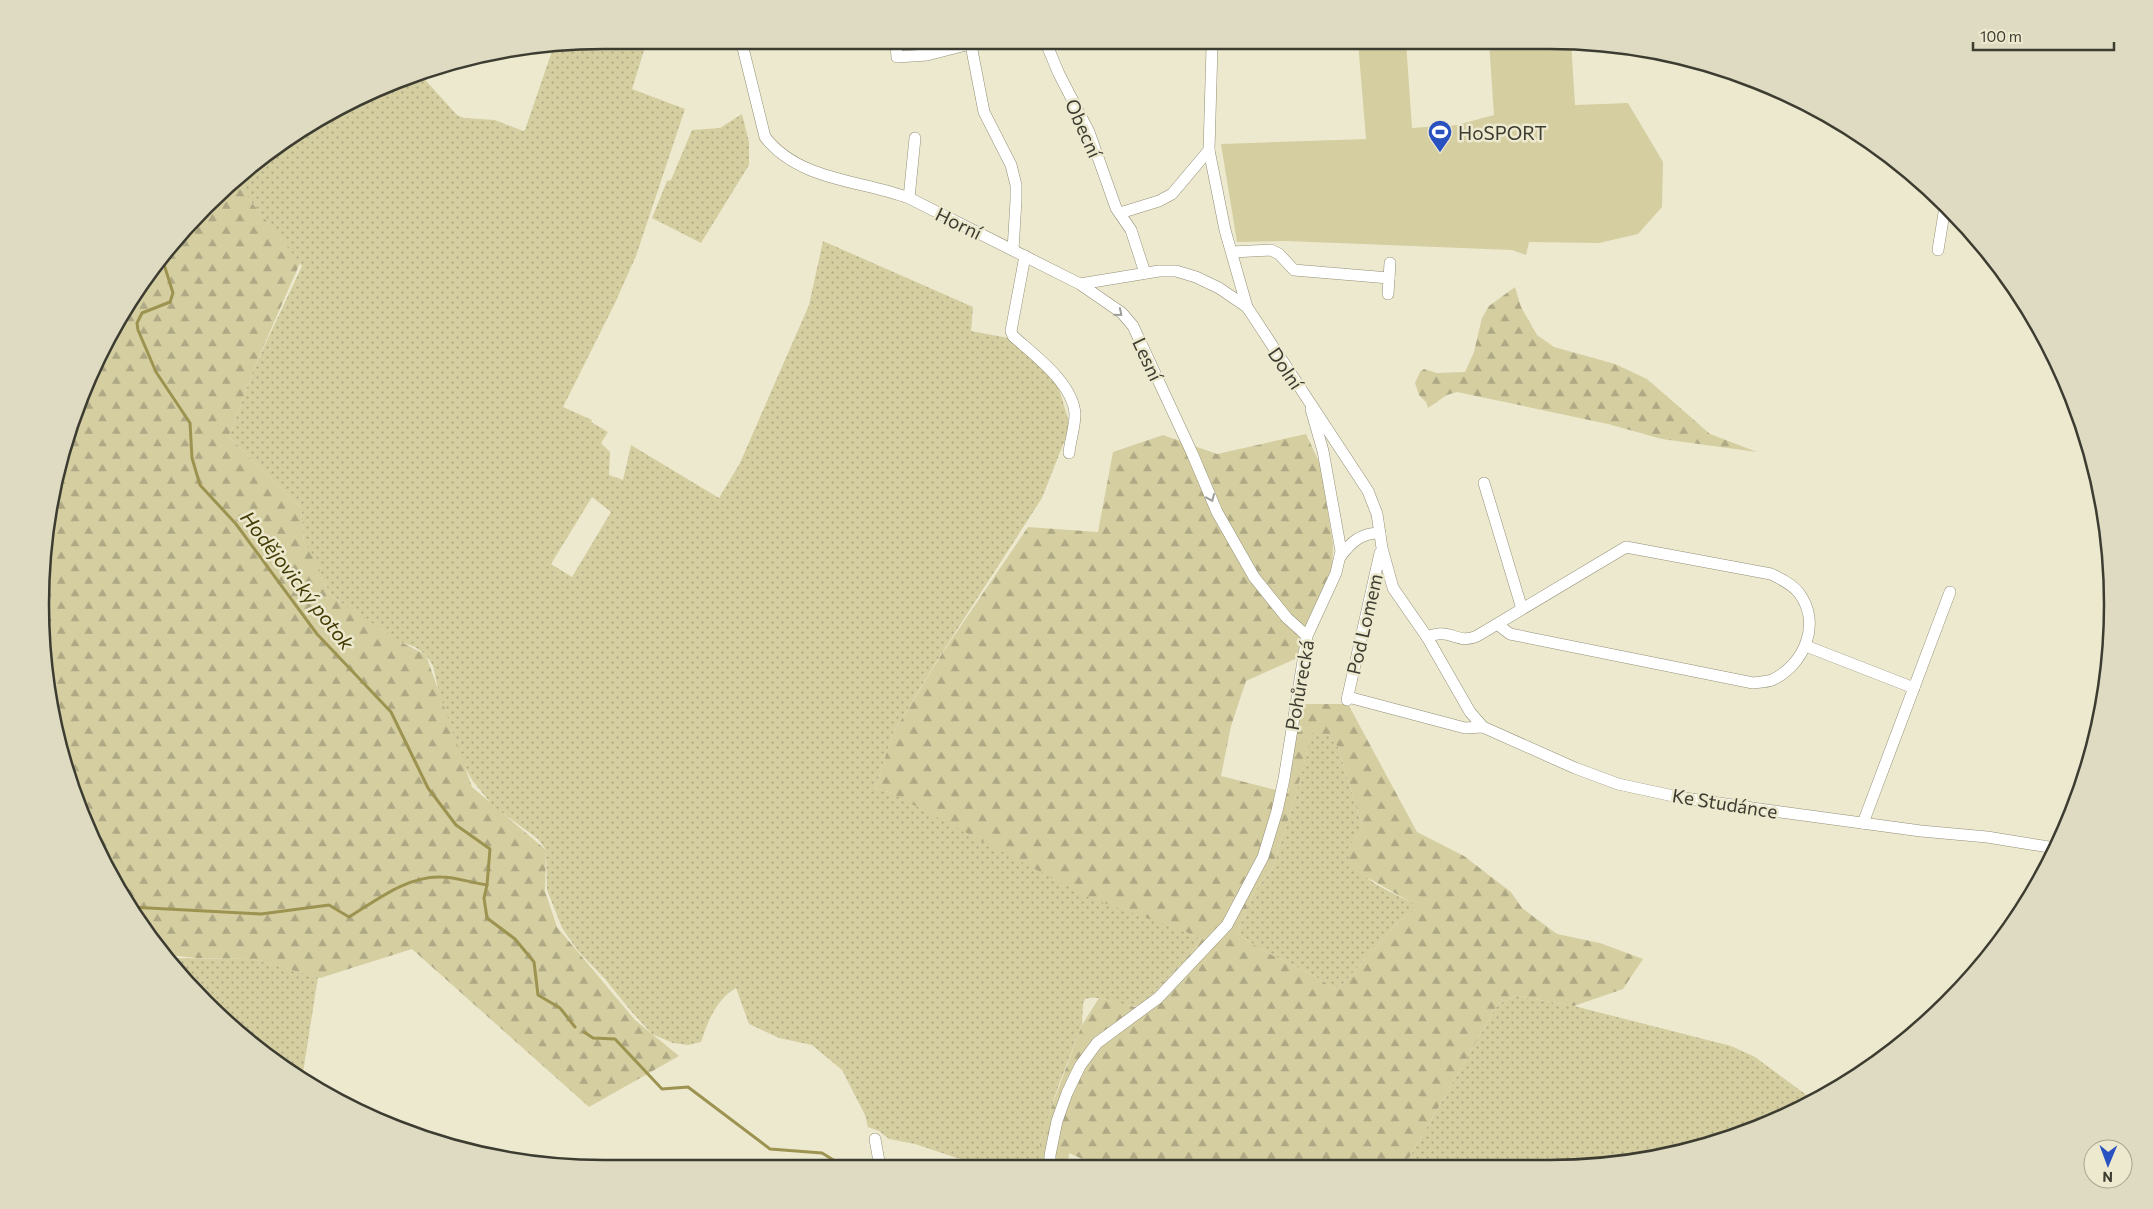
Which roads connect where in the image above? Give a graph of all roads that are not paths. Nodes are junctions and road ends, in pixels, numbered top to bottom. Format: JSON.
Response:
{"nodes":[{"id":1,"x":743,"y":49,"type":"edge"},
{"id":2,"x":896,"y":49,"type":"edge"},
{"id":3,"x":952,"y":49,"type":"edge"},
{"id":4,"x":973,"y":49,"type":"edge"},
{"id":5,"x":1049,"y":49,"type":"edge"},
{"id":6,"x":1212,"y":49,"type":"edge"},
{"id":7,"x":915,"y":138,"type":"dead end"},
{"id":8,"x":1209,"y":150,"type":"junction"},
{"id":9,"x":909,"y":198,"type":"junction"},
{"id":10,"x":1120,"y":213,"type":"junction"},
{"id":11,"x":1944,"y":215,"type":"edge"},
{"id":12,"x":1013,"y":250,"type":"junction"},
{"id":13,"x":1938,"y":250,"type":"dead end"},
{"id":14,"x":1232,"y":252,"type":"junction"},
{"id":15,"x":1025,"y":256,"type":"junction"},
{"id":16,"x":1390,"y":263,"type":"dead end"},
{"id":17,"x":1145,"y":273,"type":"junction"},
{"id":18,"x":1389,"y":278,"type":"junction"},
{"id":19,"x":1080,"y":284,"type":"junction"},
{"id":20,"x":1388,"y":294,"type":"dead end"},
{"id":21,"x":1246,"y":307,"type":"junction"},
{"id":22,"x":1308,"y":400,"type":"junction"},
{"id":23,"x":1069,"y":453,"type":"dead end"},
{"id":24,"x":1484,"y":483,"type":"dead end"},
{"id":25,"x":1380,"y":533,"type":"junction"},
{"id":26,"x":1382,"y":548,"type":"junction"},
{"id":27,"x":1340,"y":557,"type":"junction"},
{"id":28,"x":1950,"y":592,"type":"dead end"},
{"id":29,"x":1522,"y":609,"type":"junction"},
{"id":30,"x":1497,"y":624,"type":"junction"},
{"id":31,"x":1306,"y":636,"type":"junction"},
{"id":32,"x":1427,"y":637,"type":"junction"},
{"id":33,"x":1806,"y":646,"type":"junction"},
{"id":34,"x":1442,"y":662,"type":"joint"},
{"id":35,"x":1914,"y":688,"type":"junction"},
{"id":36,"x":1483,"y":727,"type":"junction"},
{"id":37,"x":1862,"y":823,"type":"junction"},
{"id":38,"x":2048,"y":847,"type":"edge"},
{"id":39,"x":875,"y":1139,"type":"dead end"},
{"id":40,"x":879,"y":1160,"type":"edge"},
{"id":41,"x":1050,"y":1160,"type":"edge"}],
"edges":[{"from":1,"to":9,"type":"street","name":"Horní"},
{"from":2,"to":3,"type":"street"},
{"from":4,"to":12,"type":"street"},
{"from":5,"to":10,"type":"street","name":"Obecní"},
{"from":6,"to":8,"type":"street","name":"Dolní"},
{"from":7,"to":9,"type":"street"},
{"from":8,"to":10,"type":"street"},
{"from":8,"to":14,"type":"street","name":"Dolní"},
{"from":9,"to":12,"type":"street","name":"Horní"},
{"from":10,"to":17,"type":"street","name":"Obecní"},
{"from":11,"to":13,"type":"street"},
{"from":12,"to":15,"type":"street","name":"Horní"},
{"from":14,"to":18,"type":"street"},
{"from":14,"to":21,"type":"street","name":"Dolní"},
{"from":15,"to":19,"type":"street","name":"Horní"},
{"from":15,"to":23,"type":"street"},
{"from":16,"to":18,"type":"street"},
{"from":17,"to":19,"type":"street"},
{"from":17,"to":21,"type":"street"},
{"from":18,"to":20,"type":"street"},
{"from":19,"to":31,"type":"street","name":"Lesní","one_way":true},
{"from":21,"to":22,"type":"street","name":"Dolní"},
{"from":22,"to":25,"type":"street","name":"Dolní"},
{"from":22,"to":27,"type":"street","name":"Pohůrecká"},
{"from":24,"to":29,"type":"street"},
{"from":25,"to":26,"type":"street","name":"Dolní"},
{"from":25,"to":27,"type":"street"},
{"from":26,"to":32,"type":"street","name":"Dolní"},
{"from":26,"to":36,"type":"street","name":"Pod Lomem"},
{"from":27,"to":31,"type":"street","name":"Pohůrecká"},
{"from":28,"to":35,"type":"street"},
{"from":29,"to":30,"type":"street"},
{"from":29,"to":33,"type":"street"},
{"from":30,"to":32,"type":"street"},
{"from":30,"to":33,"type":"street"},
{"from":31,"to":41,"type":"street","name":"Pohůrecká"},
{"from":32,"to":34,"type":"street","name":"Dolní"},
{"from":33,"to":35,"type":"street"},
{"from":34,"to":36,"type":"street","name":"Ke Studánce"},
{"from":35,"to":37,"type":"street"},
{"from":36,"to":37,"type":"street","name":"Ke Studánce"},
{"from":37,"to":38,"type":"street","name":"Ke Studánce"},
{"from":39,"to":40,"type":"street"}]}
